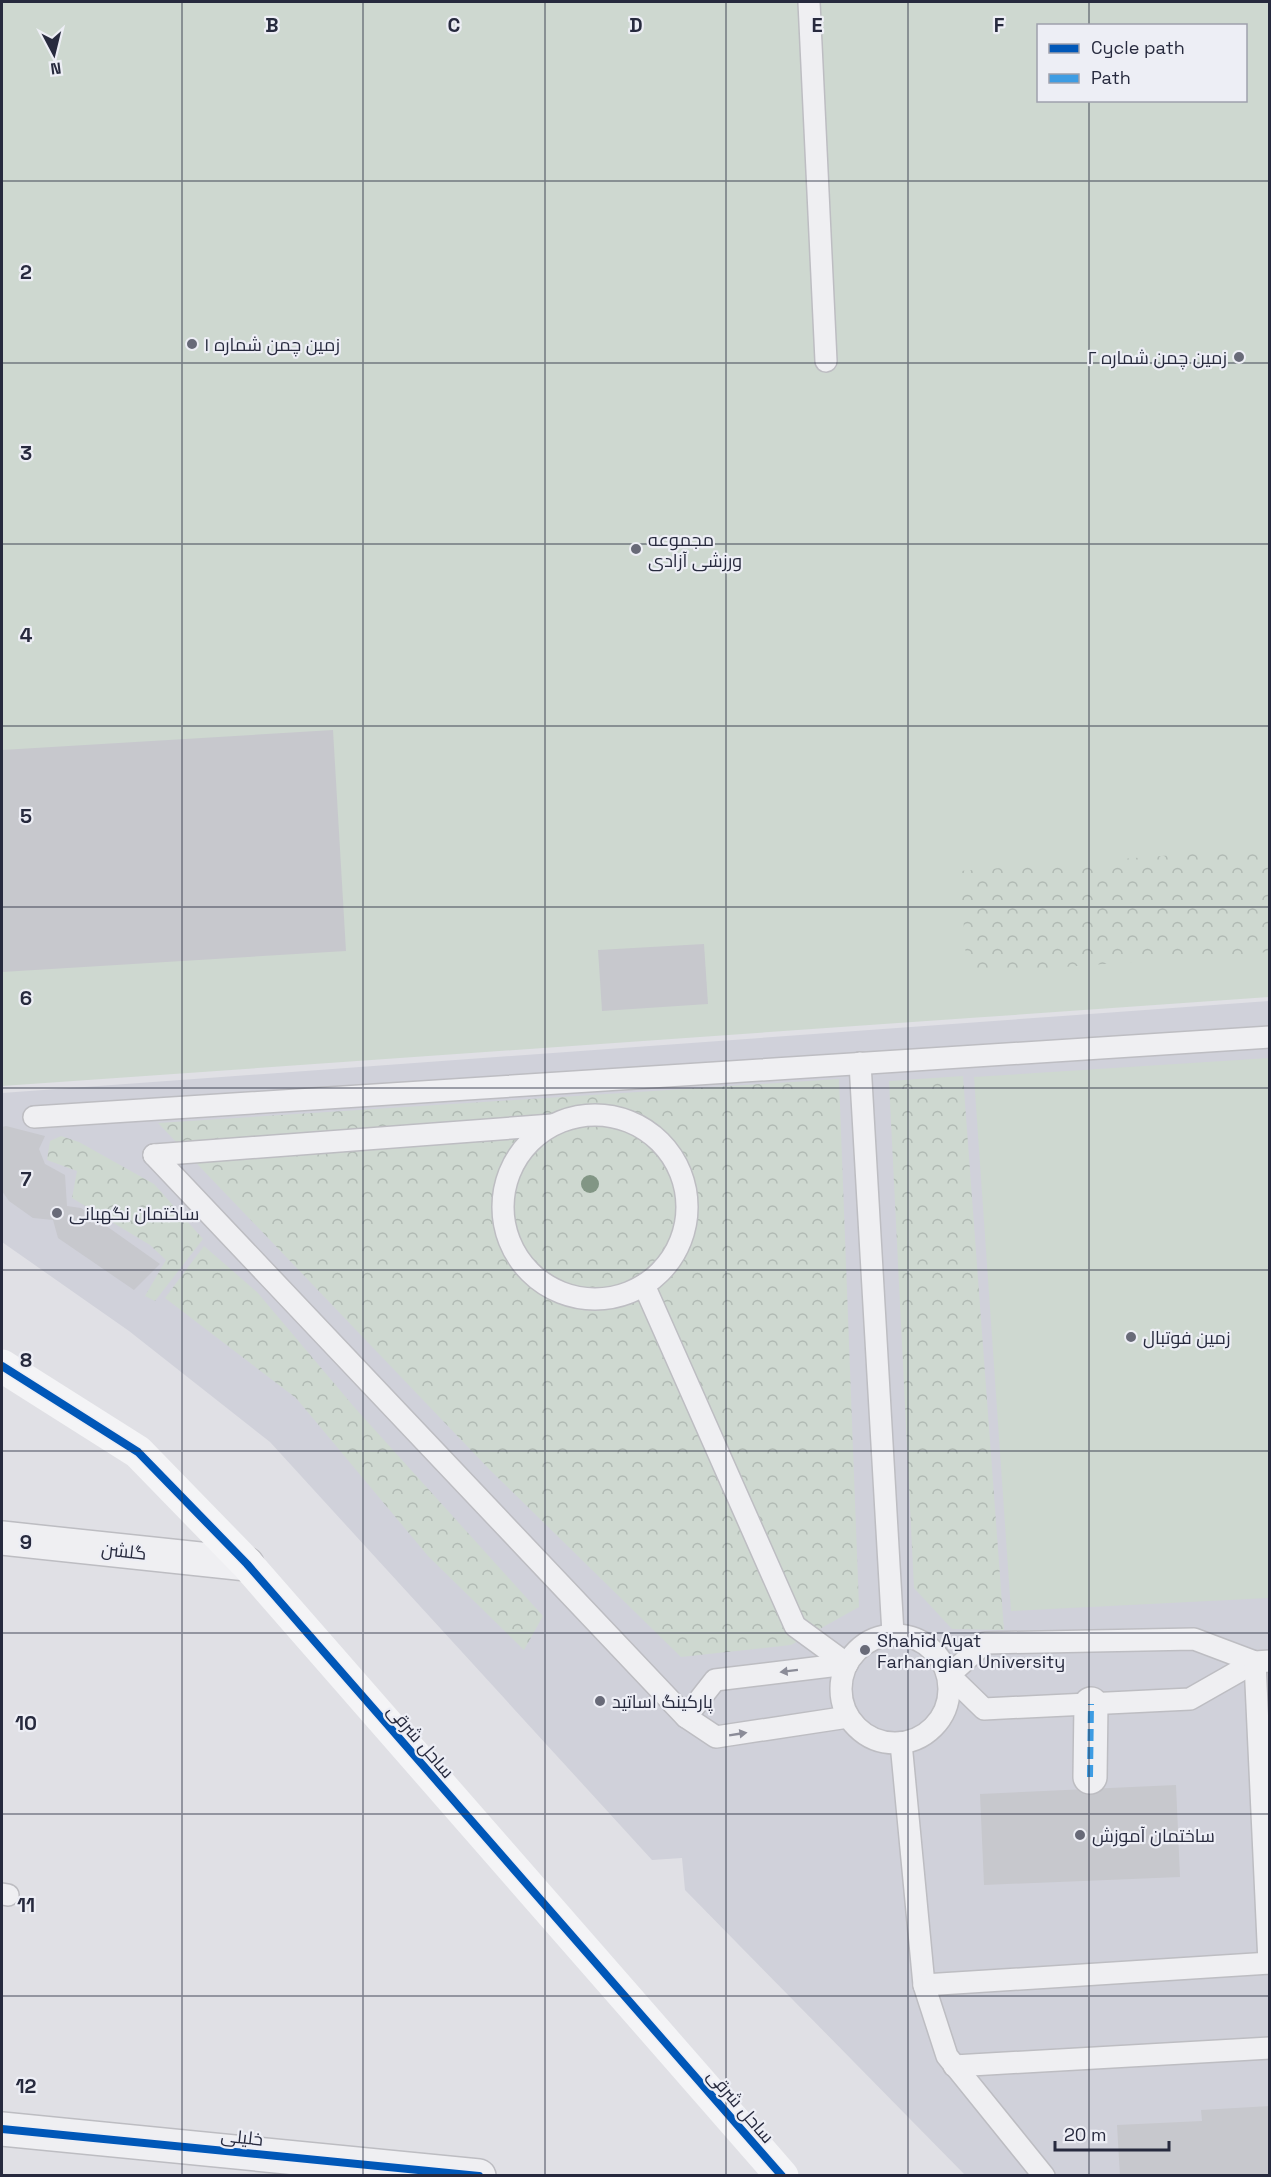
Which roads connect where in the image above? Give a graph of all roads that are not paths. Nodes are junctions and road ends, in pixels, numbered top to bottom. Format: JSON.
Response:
{"nodes":[{"id":1,"x":809,"y":2,"type":"edge"},
{"id":2,"x":826,"y":360,"type":"dead end"},
{"id":3,"x":1269,"y":1037,"type":"edge"},
{"id":4,"x":860,"y":1063,"type":"junction"},
{"id":5,"x":34,"y":1117,"type":"dead end"},
{"id":6,"x":553,"y":1125,"type":"junction"},
{"id":7,"x":644,"y":1285,"type":"junction"},
{"id":8,"x":2,"y":1366,"type":"edge"},
{"id":9,"x":2,"y":1538,"type":"edge"},
{"id":10,"x":247,"y":1564,"type":"junction"},
{"id":11,"x":893,"y":1634,"type":"junction"},
{"id":12,"x":1262,"y":1661,"type":"edge"},
{"id":13,"x":847,"y":1664,"type":"junction"},
{"id":14,"x":949,"y":1675,"type":"junction"},
{"id":15,"x":1091,"y":1704,"type":"junction"},
{"id":16,"x":686,"y":1717,"type":"junction"},
{"id":17,"x":848,"y":1717,"type":"junction"},
{"id":18,"x":901,"y":1743,"type":"junction"},
{"id":19,"x":1090,"y":1777,"type":"dead end"},
{"id":20,"x":1269,"y":1963,"type":"edge"},
{"id":21,"x":924,"y":1984,"type":"junction"},
{"id":22,"x":1269,"y":2048,"type":"edge"},
{"id":23,"x":954,"y":2066,"type":"junction"},
{"id":24,"x":2,"y":2129,"type":"edge"},
{"id":25,"x":479,"y":2175,"type":"edge"},
{"id":26,"x":782,"y":2175,"type":"edge"},
{"id":27,"x":1044,"y":2175,"type":"edge"}],
"edges":[{"from":1,"to":2,"type":"lane"},
{"from":3,"to":4,"type":"lane"},
{"from":4,"to":5,"type":"lane"},
{"from":4,"to":11,"type":"lane"},
{"from":6,"to":7,"type":"lane"},
{"from":6,"to":7,"type":"lane"},
{"from":6,"to":16,"type":"lane"},
{"from":7,"to":13,"type":"lane"},
{"from":8,"to":10,"type":"street","name":"ساحل شرقی"},
{"from":9,"to":10,"type":"street","name":"گلشن"},
{"from":10,"to":26,"type":"street","name":"ساحل شرقی"},
{"from":11,"to":13,"type":"lane"},
{"from":11,"to":14,"type":"lane"},
{"from":12,"to":14,"type":"lane"},
{"from":12,"to":15,"type":"lane"},
{"from":12,"to":20,"type":"lane"},
{"from":13,"to":16,"type":"lane","one_way":true},
{"from":13,"to":17,"type":"lane"},
{"from":14,"to":15,"type":"lane"},
{"from":14,"to":18,"type":"lane"},
{"from":15,"to":19,"type":"street"},
{"from":16,"to":17,"type":"lane","one_way":true},
{"from":17,"to":18,"type":"lane"},
{"from":18,"to":21,"type":"lane"},
{"from":20,"to":21,"type":"lane"},
{"from":21,"to":23,"type":"lane"},
{"from":22,"to":23,"type":"lane"},
{"from":23,"to":27,"type":"lane"},
{"from":24,"to":25,"type":"street","name":"خلیلی"}]}
